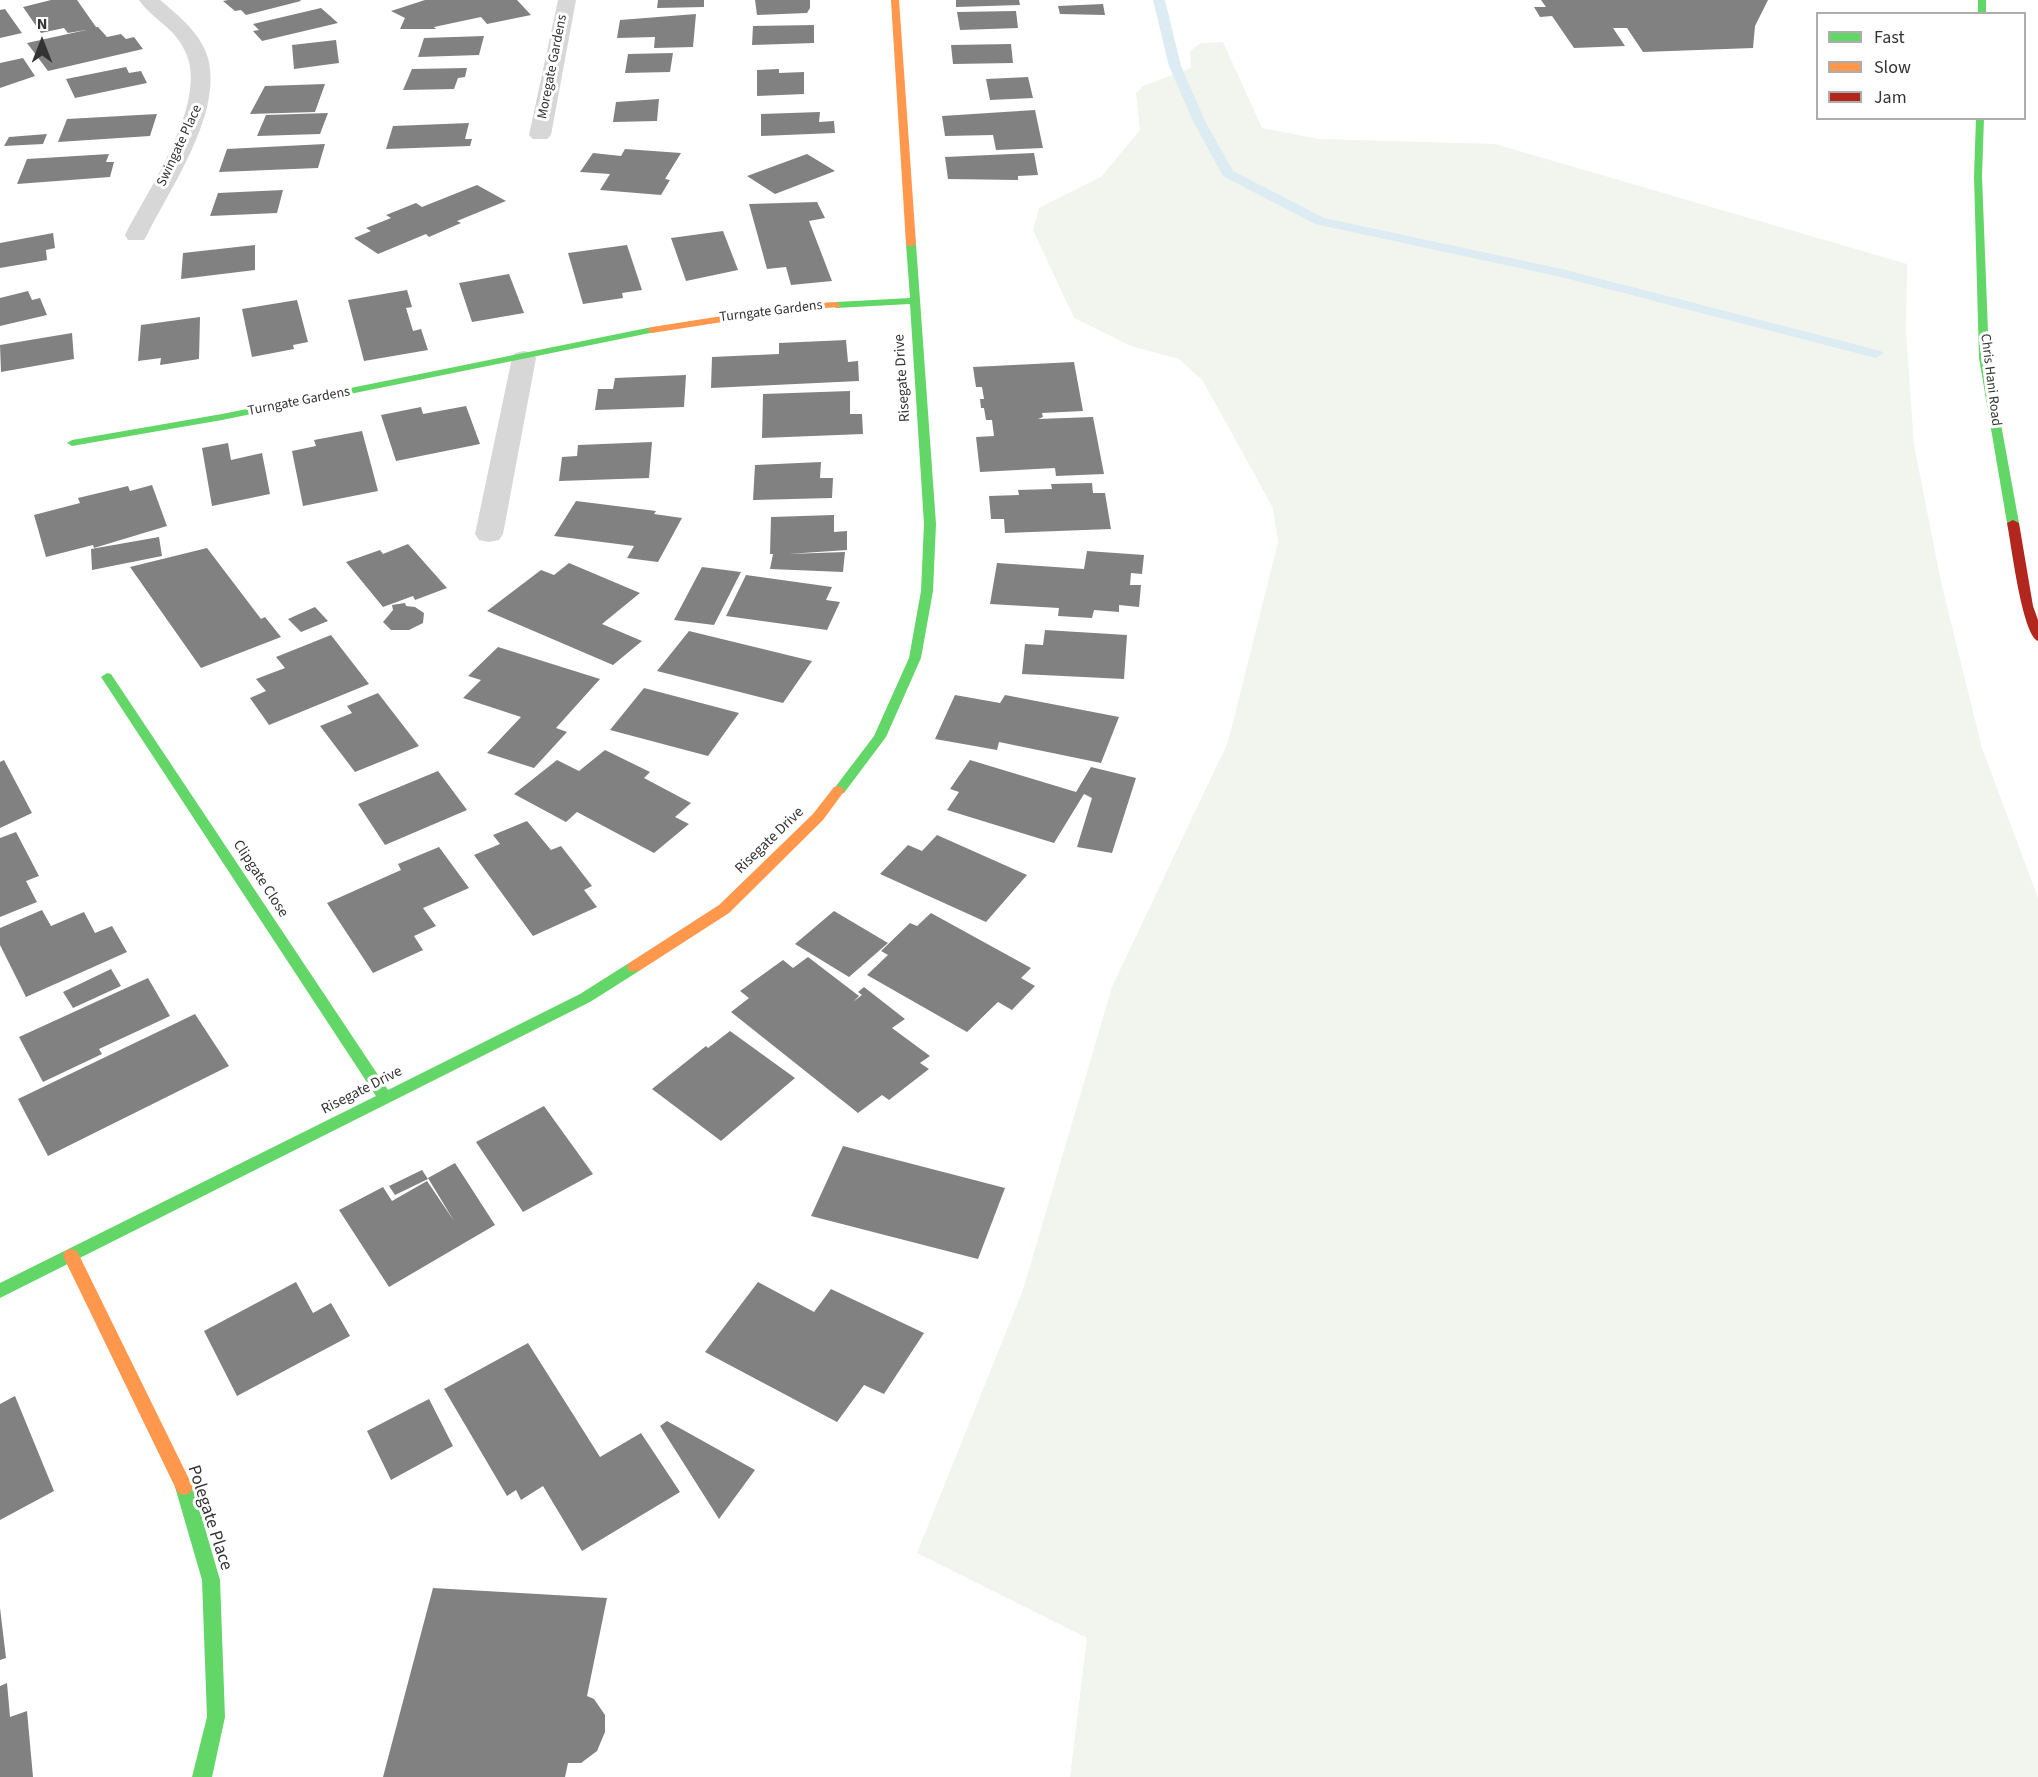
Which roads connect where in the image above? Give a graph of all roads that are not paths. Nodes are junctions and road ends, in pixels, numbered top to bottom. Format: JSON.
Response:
{"nodes":[{"id":1,"x":148,"y":0,"type":"edge"},
{"id":2,"x":567,"y":0,"type":"edge"},
{"id":3,"x":895,"y":0,"type":"edge"},
{"id":4,"x":1980,"y":120,"type":"edge"},
{"id":5,"x":540,"y":135,"type":"dead end"},
{"id":6,"x":136,"y":235,"type":"dead end"},
{"id":7,"x":914,"y":301,"type":"junction"},
{"id":8,"x":524,"y":358,"type":"junction"},
{"id":9,"x":72,"y":442,"type":"dead end"},
{"id":10,"x":489,"y":534,"type":"dead end"},
{"id":11,"x":2038,"y":638,"type":"edge"},
{"id":12,"x":107,"y":677,"type":"dead end"},
{"id":13,"x":385,"y":1098,"type":"junction"},
{"id":14,"x":70,"y":1256,"type":"junction"},
{"id":15,"x":0,"y":1291,"type":"edge"},
{"id":16,"x":202,"y":1777,"type":"edge"}],
"edges":[{"from":1,"to":6,"type":"street","name":"Swingate Place"},
{"from":2,"to":5,"type":"street","name":"Moregate Gardens"},
{"from":3,"to":7,"type":"street","name":"Risegate Drive"},
{"from":4,"to":11,"type":"street","name":"Chris Hani Road"},
{"from":7,"to":8,"type":"street","name":"Turngate Gardens"},
{"from":7,"to":13,"type":"street","name":"Risegate Drive"},
{"from":8,"to":9,"type":"street","name":"Turngate Gardens"},
{"from":8,"to":10,"type":"street"},
{"from":12,"to":13,"type":"street","name":"Clipgate Close"},
{"from":13,"to":14,"type":"street","name":"Risegate Drive"},
{"from":14,"to":15,"type":"street","name":"Risegate Drive"},
{"from":14,"to":16,"type":"street","name":"Polegate Place"}]}
